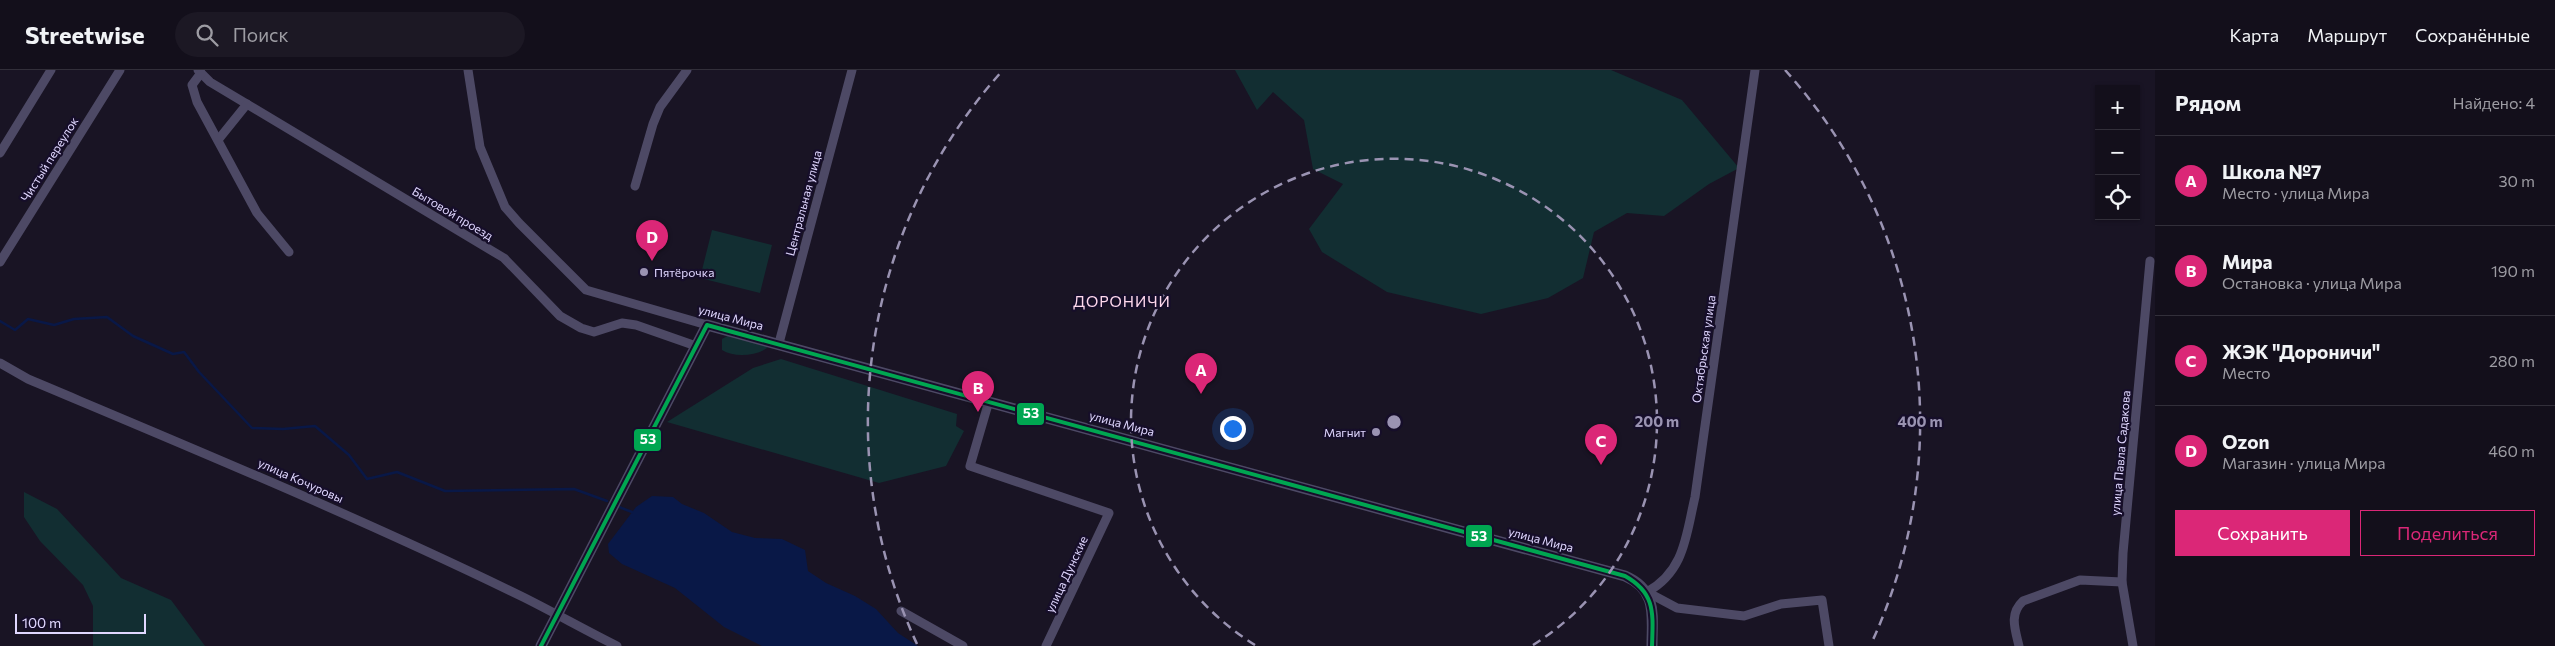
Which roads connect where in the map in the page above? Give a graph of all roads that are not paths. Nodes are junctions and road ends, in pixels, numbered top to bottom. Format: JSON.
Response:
{"nodes":[{"id":1,"x":51,"y":70,"type":"edge"},
{"id":2,"x":120,"y":70,"type":"edge"},
{"id":3,"x":468,"y":70,"type":"edge"},
{"id":4,"x":687,"y":70,"type":"edge"},
{"id":5,"x":852,"y":70,"type":"edge"},
{"id":6,"x":1756,"y":70,"type":"edge"},
{"id":7,"x":200,"y":72,"type":"edge"},
{"id":8,"x":247,"y":104,"type":"junction"},
{"id":9,"x":218,"y":140,"type":"junction"},
{"id":10,"x":0,"y":152,"type":"edge"},
{"id":11,"x":635,"y":186,"type":"dead end"},
{"id":12,"x":289,"y":252,"type":"dead end"},
{"id":13,"x":2150,"y":261,"type":"dead end"},
{"id":14,"x":0,"y":262,"type":"edge"},
{"id":15,"x":707,"y":325,"type":"junction"},
{"id":16,"x":779,"y":343,"type":"junction"},
{"id":17,"x":696,"y":346,"type":"junction"},
{"id":18,"x":0,"y":363,"type":"edge"},
{"id":19,"x":989,"y":401,"type":"junction"},
{"id":20,"x":2122,"y":582,"type":"junction"},
{"id":21,"x":1647,"y":592,"type":"junction"},
{"id":22,"x":901,"y":611,"type":"dead end"},
{"id":23,"x":557,"y":616,"type":"junction"},
{"id":24,"x":541,"y":646,"type":"edge"},
{"id":25,"x":617,"y":646,"type":"edge"},
{"id":26,"x":963,"y":646,"type":"edge"},
{"id":27,"x":1046,"y":646,"type":"edge"},
{"id":28,"x":1652,"y":646,"type":"edge"},
{"id":29,"x":1829,"y":646,"type":"edge"},
{"id":30,"x":2019,"y":646,"type":"edge"},
{"id":31,"x":2133,"y":646,"type":"edge"}],
"edges":[{"from":1,"to":10,"type":"street"},
{"from":2,"to":14,"type":"street","name":"Чистый переулок"},
{"from":3,"to":15,"type":"street","name":"улица Мира"},
{"from":4,"to":11,"type":"street"},
{"from":5,"to":16,"type":"street","name":"Центральная улица"},
{"from":6,"to":21,"type":"street","name":"Октябрьская улица"},
{"from":7,"to":8,"type":"street","name":"Бытовой проезд"},
{"from":7,"to":9,"type":"street"},
{"from":8,"to":9,"type":"street"},
{"from":8,"to":17,"type":"street","name":"Бытовой проезд"},
{"from":9,"to":12,"type":"street"},
{"from":13,"to":20,"type":"street","name":"улица Павла Садакова"},
{"from":15,"to":16,"type":"street","name":"улица Мира"},
{"from":15,"to":17,"type":"street"},
{"from":16,"to":19,"type":"street","name":"улица Мира"},
{"from":17,"to":23,"type":"street"},
{"from":18,"to":23,"type":"street","name":"улица Кочуровы"},
{"from":19,"to":21,"type":"street","name":"улица Мира"},
{"from":19,"to":27,"type":"street","name":"улица Дунские"},
{"from":20,"to":30,"type":"street"},
{"from":20,"to":31,"type":"street","name":"улица Павла Садакова"},
{"from":21,"to":28,"type":"street"},
{"from":21,"to":29,"type":"street"},
{"from":22,"to":26,"type":"street"},
{"from":23,"to":24,"type":"street"},
{"from":23,"to":25,"type":"street","name":"улица Кочуровы"}]}
